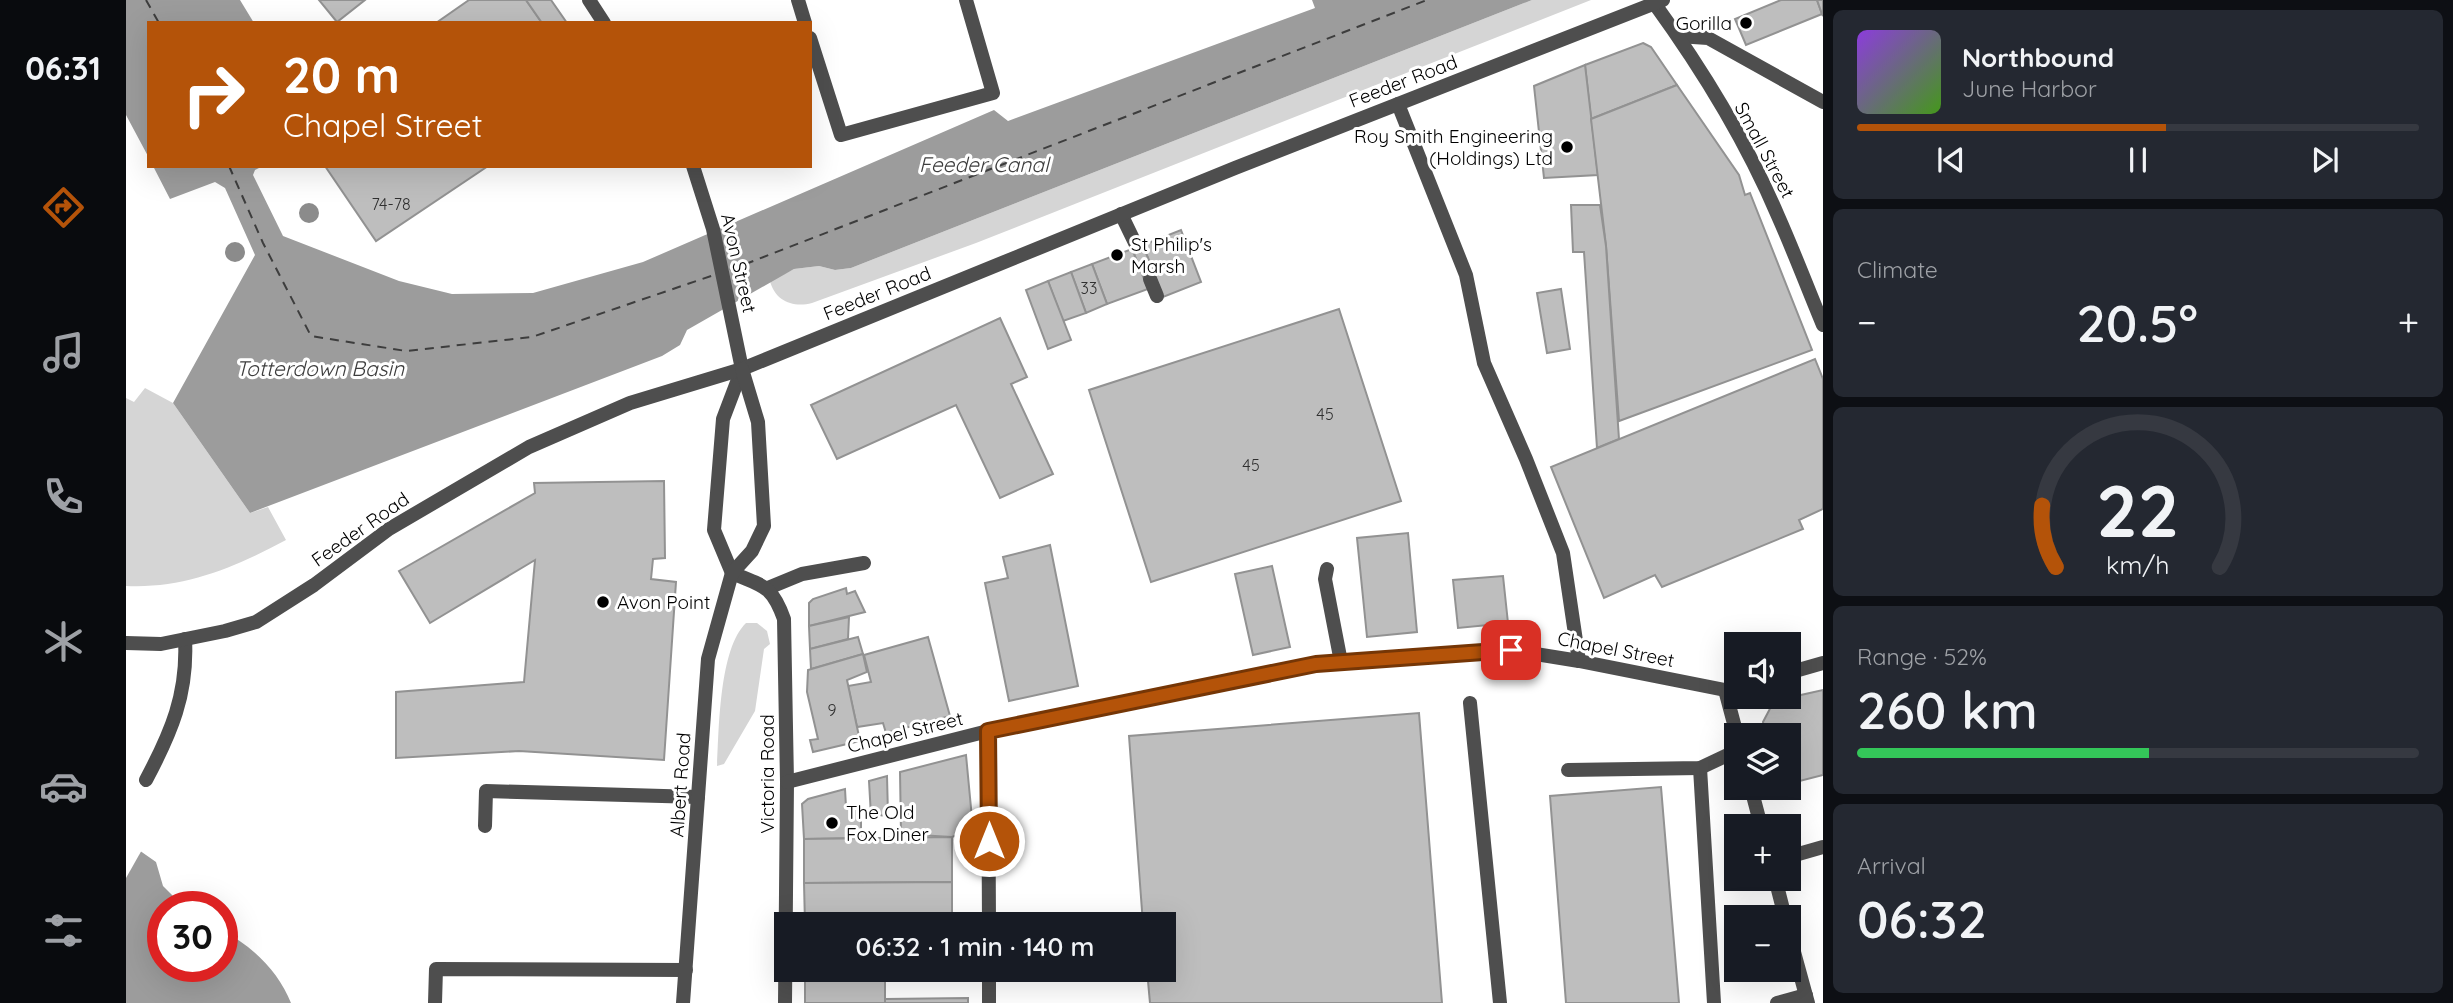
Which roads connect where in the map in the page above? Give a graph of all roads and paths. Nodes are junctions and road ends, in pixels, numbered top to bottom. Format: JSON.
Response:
{"nodes":[{"id":1,"x":589,"y":0,"type":"edge"},
{"id":2,"x":798,"y":0,"type":"edge"},
{"id":3,"x":966,"y":0,"type":"edge"},
{"id":4,"x":1659,"y":2,"type":"edge"},
{"id":5,"x":603,"y":21,"type":"edge"},
{"id":6,"x":805,"y":21,"type":"edge"},
{"id":7,"x":1678,"y":36,"type":"junction"},
{"id":8,"x":812,"y":44,"type":"edge"},
{"id":9,"x":1823,"y":102,"type":"edge"},
{"id":10,"x":1398,"y":104,"type":"junction"},
{"id":11,"x":694,"y":168,"type":"edge"},
{"id":12,"x":1121,"y":214,"type":"junction"},
{"id":13,"x":1138,"y":247,"type":"dead end"},
{"id":14,"x":1150,"y":279,"type":"dead end"},
{"id":15,"x":1157,"y":296,"type":"dead end"},
{"id":16,"x":1823,"y":325,"type":"edge"},
{"id":17,"x":741,"y":369,"type":"junction"},
{"id":18,"x":864,"y":563,"type":"dead end"},
{"id":19,"x":1328,"y":569,"type":"dead end"},
{"id":20,"x":732,"y":573,"type":"junction"},
{"id":21,"x":768,"y":588,"type":"junction"},
{"id":22,"x":185,"y":639,"type":"junction"},
{"id":23,"x":126,"y":643,"type":"edge"},
{"id":24,"x":1579,"y":661,"type":"junction"},
{"id":25,"x":1341,"y":662,"type":"junction"},
{"id":26,"x":1823,"y":663,"type":"edge"},
{"id":27,"x":1801,"y":669,"type":"edge"},
{"id":28,"x":1724,"y":688,"type":"edge"},
{"id":29,"x":1470,"y":703,"type":"dead end"},
{"id":30,"x":988,"y":731,"type":"junction"},
{"id":31,"x":1724,"y":757,"type":"edge"},
{"id":32,"x":1700,"y":768,"type":"junction"},
{"id":33,"x":1568,"y":770,"type":"dead end"},
{"id":34,"x":146,"y":780,"type":"dead end"},
{"id":35,"x":787,"y":782,"type":"junction"},
{"id":36,"x":698,"y":797,"type":"junction"},
{"id":37,"x":485,"y":826,"type":"dead end"},
{"id":38,"x":1823,"y":847,"type":"edge"},
{"id":39,"x":1801,"y":853,"type":"edge"},
{"id":40,"x":989,"y":912,"type":"edge"},
{"id":41,"x":685,"y":970,"type":"junction"},
{"id":42,"x":1801,"y":977,"type":"edge"},
{"id":43,"x":989,"y":982,"type":"edge"},
{"id":44,"x":1807,"y":999,"type":"edge"},
{"id":45,"x":435,"y":1003,"type":"edge"},
{"id":46,"x":683,"y":1003,"type":"edge"},
{"id":47,"x":785,"y":1003,"type":"edge"},
{"id":48,"x":989,"y":1003,"type":"edge"},
{"id":49,"x":1500,"y":1003,"type":"edge"},
{"id":50,"x":1714,"y":1003,"type":"edge"},
{"id":51,"x":1777,"y":1003,"type":"edge"}],
"edges":[{"from":1,"to":5,"type":"street"},
{"from":2,"to":6,"type":"street"},
{"from":3,"to":8,"type":"street"},
{"from":4,"to":7,"type":"street","name":"Small Street"},
{"from":4,"to":10,"type":"street","name":"Feeder Road"},
{"from":7,"to":9,"type":"street"},
{"from":7,"to":16,"type":"street","name":"Small Street"},
{"from":10,"to":12,"type":"street","name":"Feeder Road"},
{"from":10,"to":24,"type":"street"},
{"from":11,"to":17,"type":"street","name":"Avon Street"},
{"from":12,"to":13,"type":"street"},
{"from":12,"to":17,"type":"street","name":"Feeder Road"},
{"from":14,"to":15,"type":"street"},
{"from":17,"to":20,"type":"street"},
{"from":17,"to":20,"type":"street","name":"Albert Road"},
{"from":17,"to":22,"type":"street","name":"Feeder Road"},
{"from":18,"to":21,"type":"street"},
{"from":19,"to":25,"type":"street"},
{"from":20,"to":21,"type":"street"},
{"from":20,"to":36,"type":"street","name":"Albert Road"},
{"from":21,"to":35,"type":"street","name":"Victoria Road"},
{"from":22,"to":23,"type":"street","name":"Feeder Road"},
{"from":22,"to":34,"type":"street"},
{"from":24,"to":25,"type":"street","name":"Chapel Street"},
{"from":24,"to":28,"type":"street","name":"Chapel Street"},
{"from":25,"to":30,"type":"street","name":"Chapel Street"},
{"from":26,"to":27,"type":"street"},
{"from":29,"to":49,"type":"street"},
{"from":30,"to":35,"type":"street","name":"Chapel Street"},
{"from":30,"to":40,"type":"street"},
{"from":31,"to":32,"type":"street"},
{"from":32,"to":33,"type":"street"},
{"from":32,"to":50,"type":"street"},
{"from":35,"to":47,"type":"street","name":"Victoria Road"},
{"from":36,"to":37,"type":"street"},
{"from":36,"to":41,"type":"street","name":"Albert Road"},
{"from":38,"to":39,"type":"street"},
{"from":41,"to":45,"type":"street"},
{"from":41,"to":46,"type":"street","name":"Albert Road"},
{"from":42,"to":44,"type":"street"},
{"from":43,"to":48,"type":"street"},
{"from":44,"to":51,"type":"street"}]}
